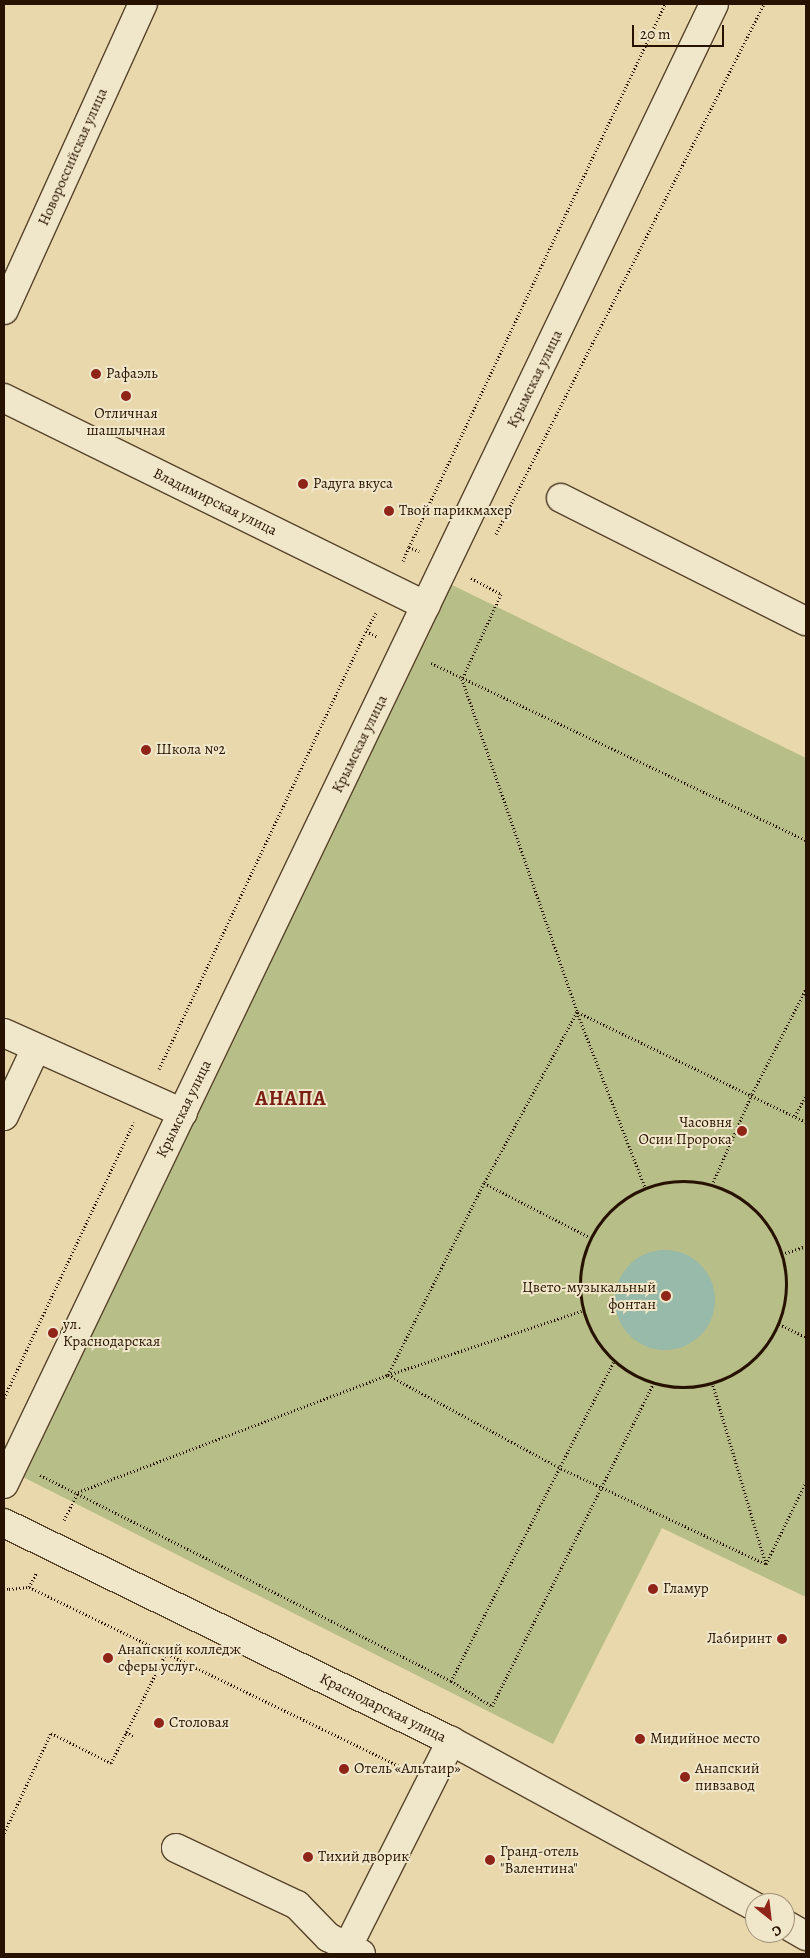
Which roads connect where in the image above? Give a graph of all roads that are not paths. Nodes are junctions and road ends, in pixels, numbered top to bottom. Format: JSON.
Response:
{"nodes":[{"id":1,"x":143,"y":4,"type":"edge"},
{"id":2,"x":714,"y":4,"type":"edge"},
{"id":3,"x":4,"y":310,"type":"edge"},
{"id":4,"x":4,"y":398,"type":"edge"},
{"id":5,"x":561,"y":498,"type":"dead end"},
{"id":6,"x":426,"y":606,"type":"junction"},
{"id":7,"x":806,"y":621,"type":"edge"},
{"id":8,"x":4,"y":1033,"type":"edge"},
{"id":9,"x":36,"y":1048,"type":"junction"},
{"id":10,"x":183,"y":1113,"type":"junction"},
{"id":11,"x":4,"y":1116,"type":"edge"},
{"id":12,"x":4,"y":1484,"type":"edge"},
{"id":13,"x":4,"y":1523,"type":"edge"},
{"id":14,"x":451,"y":1741,"type":"junction"},
{"id":15,"x":176,"y":1848,"type":"dead end"},
{"id":16,"x":745,"y":1903,"type":"edge"},
{"id":17,"x":795,"y":1930,"type":"edge"},
{"id":18,"x":806,"y":1936,"type":"edge"},
{"id":19,"x":339,"y":1948,"type":"edge"}],
"edges":[{"from":1,"to":3,"type":"street","name":"Новороссийская улица"},
{"from":2,"to":6,"type":"street","name":"Крымская улица"},
{"from":4,"to":6,"type":"street","name":"Владимирская улица"},
{"from":5,"to":7,"type":"street"},
{"from":6,"to":10,"type":"street","name":"Крымская улица"},
{"from":8,"to":9,"type":"street"},
{"from":9,"to":10,"type":"street"},
{"from":9,"to":11,"type":"street"},
{"from":10,"to":12,"type":"street","name":"Крымская улица"},
{"from":13,"to":14,"type":"street","name":"Краснодарская улица"},
{"from":14,"to":16,"type":"street","name":"Краснодарская улица"},
{"from":14,"to":19,"type":"street"},
{"from":15,"to":19,"type":"street"},
{"from":17,"to":18,"type":"street"}]}
